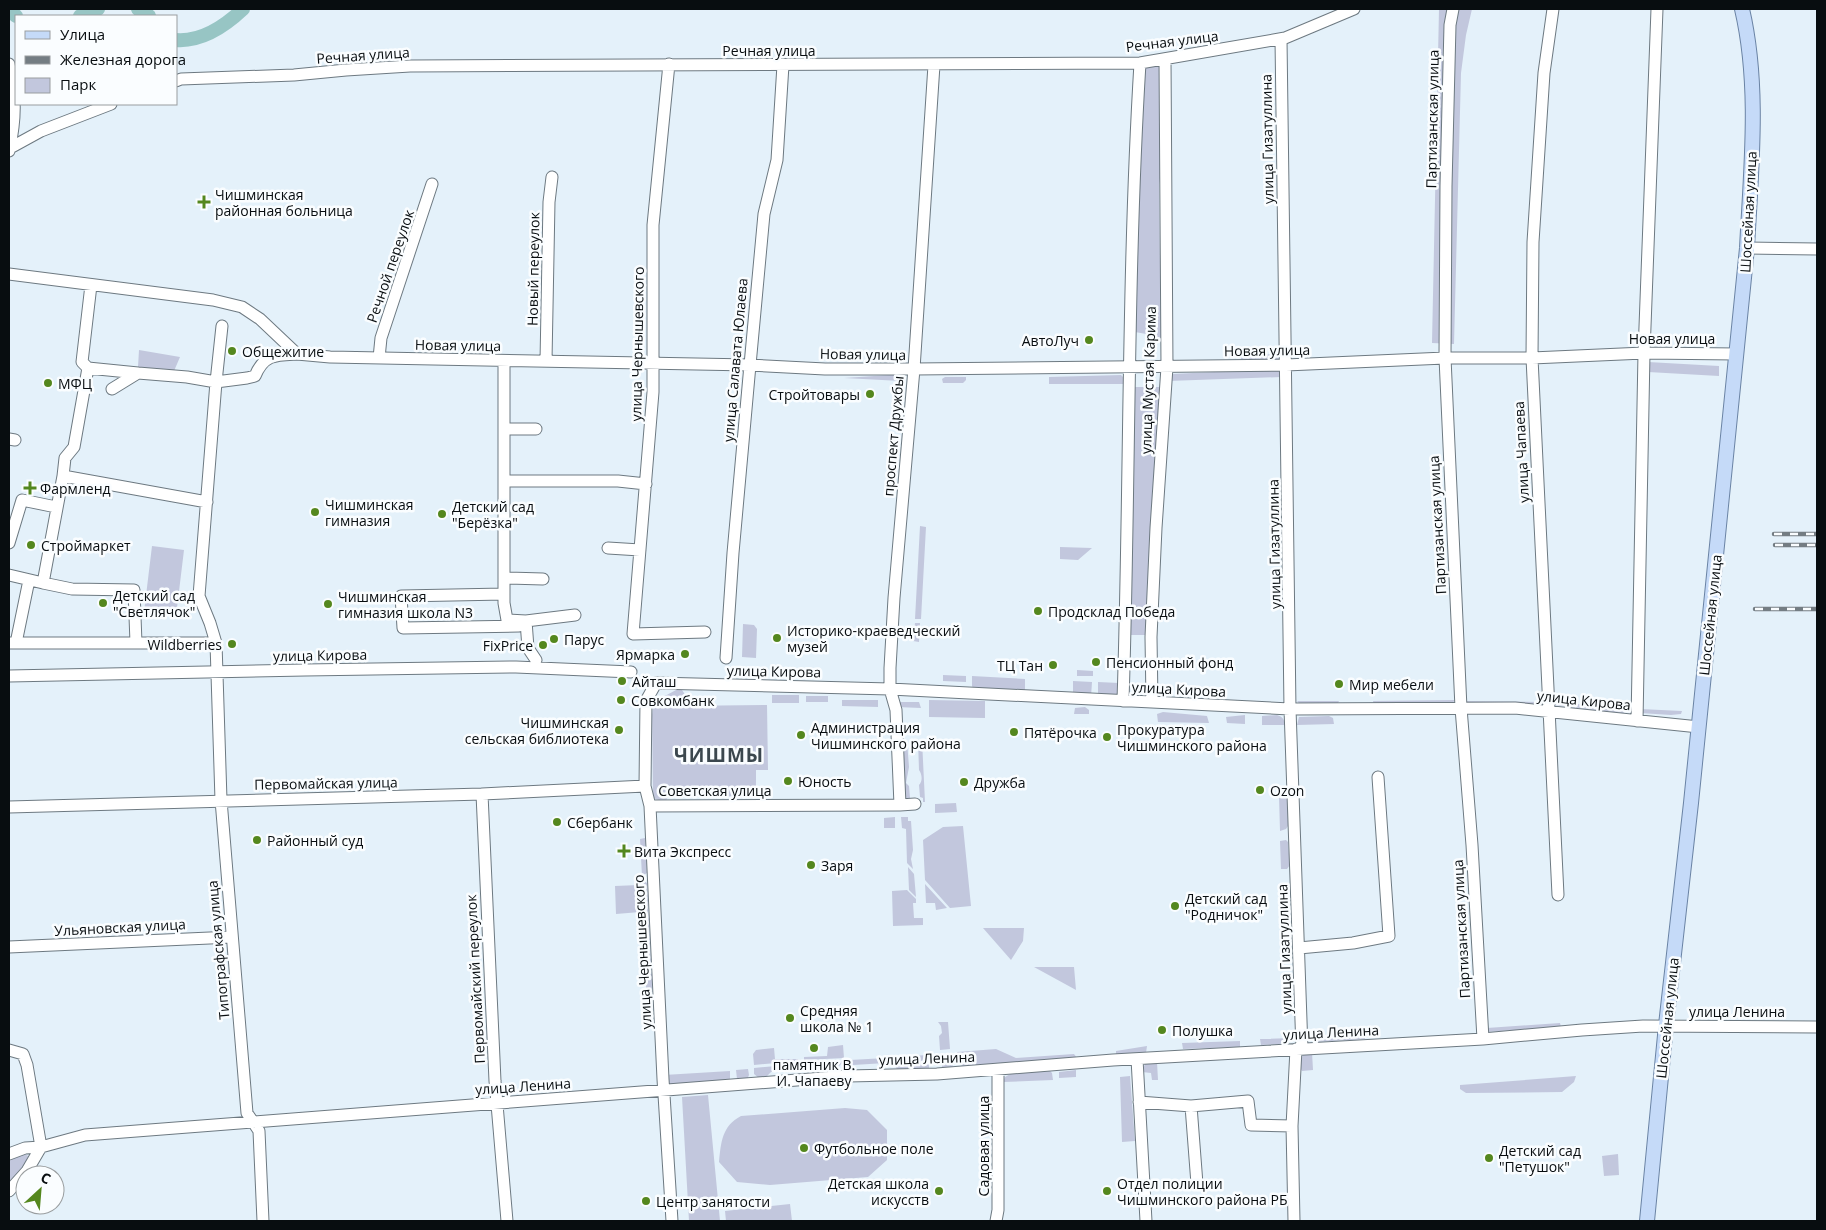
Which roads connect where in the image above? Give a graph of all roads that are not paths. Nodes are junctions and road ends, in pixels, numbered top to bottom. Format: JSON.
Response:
{"nodes":[{"id":1,"x":1354,"y":9,"type":"edge"},
{"id":2,"x":1453,"y":9,"type":"edge"},
{"id":3,"x":1553,"y":9,"type":"edge"},
{"id":4,"x":1657,"y":9,"type":"edge"},
{"id":5,"x":1742,"y":9,"type":"edge"},
{"id":6,"x":1281,"y":39,"type":"junction"},
{"id":7,"x":1165,"y":59,"type":"junction"},
{"id":8,"x":1140,"y":63,"type":"junction"},
{"id":9,"x":9,"y":64,"type":"edge"},
{"id":10,"x":669,"y":64,"type":"junction"},
{"id":11,"x":783,"y":65,"type":"junction"},
{"id":12,"x":934,"y":65,"type":"junction"},
{"id":13,"x":178,"y":80,"type":"edge"},
{"id":14,"x":15,"y":100,"type":"edge"},
{"id":15,"x":16,"y":105,"type":"edge"},
{"id":16,"x":108,"y":105,"type":"edge"},
{"id":17,"x":9,"y":151,"type":"edge"},
{"id":18,"x":552,"y":177,"type":"dead end"},
{"id":19,"x":432,"y":184,"type":"dead end"},
{"id":20,"x":1747,"y":248,"type":"junction"},
{"id":21,"x":1817,"y":249,"type":"edge"},
{"id":22,"x":9,"y":274,"type":"edge"},
{"id":23,"x":91,"y":285,"type":"junction"},
{"id":24,"x":222,"y":326,"type":"dead end"},
{"id":25,"x":1644,"y":353,"type":"junction"},
{"id":26,"x":297,"y":354,"type":"junction"},
{"id":27,"x":1737,"y":354,"type":"junction"},
{"id":28,"x":379,"y":358,"type":"junction"},
{"id":29,"x":1445,"y":358,"type":"junction"},
{"id":30,"x":1532,"y":358,"type":"junction"},
{"id":31,"x":504,"y":361,"type":"junction"},
{"id":32,"x":546,"y":362,"type":"junction"},
{"id":33,"x":653,"y":364,"type":"junction"},
{"id":34,"x":750,"y":365,"type":"junction"},
{"id":35,"x":1286,"y":365,"type":"junction"},
{"id":36,"x":1130,"y":367,"type":"junction"},
{"id":37,"x":1167,"y":367,"type":"junction"},
{"id":38,"x":88,"y":368,"type":"junction"},
{"id":39,"x":914,"y":369,"type":"junction"},
{"id":40,"x":138,"y":373,"type":"junction"},
{"id":41,"x":216,"y":382,"type":"junction"},
{"id":42,"x":112,"y":389,"type":"dead end"},
{"id":43,"x":505,"y":429,"type":"junction"},
{"id":44,"x":536,"y":429,"type":"dead end"},
{"id":45,"x":63,"y":476,"type":"junction"},
{"id":46,"x":504,"y":481,"type":"junction"},
{"id":47,"x":646,"y":484,"type":"junction"},
{"id":48,"x":207,"y":502,"type":"junction"},
{"id":49,"x":56,"y":507,"type":"junction"},
{"id":50,"x":9,"y":540,"type":"edge"},
{"id":51,"x":608,"y":548,"type":"dead end"},
{"id":52,"x":640,"y":550,"type":"junction"},
{"id":53,"x":9,"y":575,"type":"edge"},
{"id":54,"x":504,"y":578,"type":"junction"},
{"id":55,"x":543,"y":579,"type":"dead end"},
{"id":56,"x":29,"y":580,"type":"junction"},
{"id":57,"x":43,"y":583,"type":"junction"},
{"id":58,"x":504,"y":599,"type":"junction"},
{"id":59,"x":575,"y":615,"type":"dead end"},
{"id":60,"x":523,"y":621,"type":"junction"},
{"id":61,"x":705,"y":632,"type":"dead end"},
{"id":62,"x":12,"y":643,"type":"edge"},
{"id":63,"x":136,"y":643,"type":"junction"},
{"id":64,"x":216,"y":643,"type":"junction"},
{"id":65,"x":726,"y":658,"type":"dead end"},
{"id":66,"x":536,"y":660,"type":"dead end"},
{"id":67,"x":218,"y":672,"type":"junction"},
{"id":68,"x":631,"y":672,"type":"dead end"},
{"id":69,"x":9,"y":676,"type":"edge"},
{"id":70,"x":656,"y":684,"type":"joint"},
{"id":71,"x":890,"y":689,"type":"junction"},
{"id":72,"x":1123,"y":701,"type":"junction"},
{"id":73,"x":1152,"y":702,"type":"junction"},
{"id":74,"x":1461,"y":708,"type":"junction"},
{"id":75,"x":1290,"y":709,"type":"junction"},
{"id":76,"x":1550,"y":712,"type":"junction"},
{"id":77,"x":1637,"y":721,"type":"junction"},
{"id":78,"x":1699,"y":727,"type":"junction"},
{"id":79,"x":1378,"y":778,"type":"dead end"},
{"id":80,"x":645,"y":786,"type":"junction"},
{"id":81,"x":482,"y":794,"type":"junction"},
{"id":82,"x":221,"y":800,"type":"junction"},
{"id":83,"x":915,"y":804,"type":"dead end"},
{"id":84,"x":900,"y":805,"type":"junction"},
{"id":85,"x":650,"y":806,"type":"junction"},
{"id":86,"x":9,"y":807,"type":"edge"},
{"id":87,"x":1558,"y":895,"type":"dead end"},
{"id":88,"x":232,"y":937,"type":"junction"},
{"id":89,"x":9,"y":947,"type":"edge"},
{"id":90,"x":1298,"y":948,"type":"junction"},
{"id":91,"x":1666,"y":1025,"type":"junction"},
{"id":92,"x":1817,"y":1028,"type":"edge"},
{"id":93,"x":1483,"y":1039,"type":"junction"},
{"id":94,"x":1299,"y":1049,"type":"junction"},
{"id":95,"x":9,"y":1050,"type":"edge"},
{"id":96,"x":1137,"y":1059,"type":"junction"},
{"id":97,"x":998,"y":1070,"type":"junction"},
{"id":98,"x":664,"y":1091,"type":"junction"},
{"id":99,"x":1140,"y":1102,"type":"junction"},
{"id":100,"x":496,"y":1103,"type":"junction"},
{"id":101,"x":1191,"y":1106,"type":"junction"},
{"id":102,"x":252,"y":1121,"type":"junction"},
{"id":103,"x":1292,"y":1126,"type":"junction"},
{"id":104,"x":41,"y":1147,"type":"junction"},
{"id":105,"x":9,"y":1154,"type":"edge"},
{"id":106,"x":1198,"y":1184,"type":"dead end"},
{"id":107,"x":9,"y":1191,"type":"edge"},
{"id":108,"x":994,"y":1219,"type":"edge"},
{"id":109,"x":263,"y":1221,"type":"edge"},
{"id":110,"x":507,"y":1221,"type":"edge"},
{"id":111,"x":672,"y":1221,"type":"edge"},
{"id":112,"x":1146,"y":1221,"type":"edge"},
{"id":113,"x":1294,"y":1221,"type":"edge"},
{"id":114,"x":1647,"y":1221,"type":"edge"}],
"edges":[{"from":1,"to":6,"type":"street","name":"Речная улица"},
{"from":2,"to":29,"type":"street","name":"Партизанская улица"},
{"from":3,"to":30,"type":"street","name":"улица Чапаева"},
{"from":4,"to":25,"type":"street"},
{"from":5,"to":20,"type":"main road","name":"Шоссейная улица"},
{"from":6,"to":7,"type":"street","name":"Речная улица"},
{"from":6,"to":35,"type":"street","name":"улица Гизатуллина"},
{"from":7,"to":8,"type":"street","name":"Речная улица"},
{"from":7,"to":37,"type":"street","name":"улица Мустая Карима"},
{"from":8,"to":12,"type":"street","name":"Речная улица"},
{"from":8,"to":36,"type":"street","name":"улица Мустая Карима"},
{"from":9,"to":14,"type":"street"},
{"from":10,"to":11,"type":"street","name":"Речная улица"},
{"from":10,"to":13,"type":"street","name":"Речная улица"},
{"from":10,"to":33,"type":"street","name":"улица Чернышевского"},
{"from":11,"to":12,"type":"street","name":"Речная улица"},
{"from":11,"to":34,"type":"street","name":"улица Салавата Юлаева"},
{"from":12,"to":39,"type":"street","name":"проспект Дружбы"},
{"from":15,"to":17,"type":"street"},
{"from":16,"to":17,"type":"street"},
{"from":18,"to":32,"type":"street","name":"Новый переулок"},
{"from":19,"to":28,"type":"street","name":"Речной переулок"},
{"from":20,"to":21,"type":"street"},
{"from":20,"to":27,"type":"main road","name":"Шоссейная улица"},
{"from":22,"to":23,"type":"street"},
{"from":23,"to":26,"type":"street"},
{"from":23,"to":38,"type":"street"},
{"from":24,"to":41,"type":"street","name":"Типографская улица"},
{"from":25,"to":27,"type":"street","name":"Новая улица"},
{"from":25,"to":30,"type":"street","name":"Новая улица"},
{"from":25,"to":77,"type":"street"},
{"from":26,"to":28,"type":"street","name":"Новая улица"},
{"from":26,"to":41,"type":"street","name":"Новая улица"},
{"from":27,"to":78,"type":"main road","name":"Шоссейная улица"},
{"from":28,"to":31,"type":"street","name":"Новая улица"},
{"from":29,"to":30,"type":"street","name":"Новая улица"},
{"from":29,"to":35,"type":"street","name":"Новая улица"},
{"from":29,"to":74,"type":"street","name":"Партизанская улица"},
{"from":30,"to":76,"type":"street","name":"улица Чапаева"},
{"from":31,"to":32,"type":"street","name":"Новая улица"},
{"from":31,"to":43,"type":"street"},
{"from":32,"to":33,"type":"street","name":"Новая улица"},
{"from":33,"to":34,"type":"street","name":"Новая улица"},
{"from":33,"to":47,"type":"street","name":"улица Чернышевского"},
{"from":34,"to":39,"type":"street","name":"Новая улица"},
{"from":34,"to":65,"type":"street","name":"улица Салавата Юлаева"},
{"from":35,"to":37,"type":"street","name":"Новая улица"},
{"from":35,"to":75,"type":"street","name":"улица Гизатуллина"},
{"from":36,"to":37,"type":"street","name":"Новая улица"},
{"from":36,"to":39,"type":"street","name":"Новая улица"},
{"from":36,"to":72,"type":"street","name":"улица Мустая Карима"},
{"from":37,"to":73,"type":"street","name":"улица Мустая Карима"},
{"from":38,"to":40,"type":"street"},
{"from":38,"to":45,"type":"street"},
{"from":39,"to":71,"type":"street","name":"проспект Дружбы"},
{"from":40,"to":41,"type":"street"},
{"from":40,"to":42,"type":"street"},
{"from":41,"to":48,"type":"street","name":"Типографская улица"},
{"from":43,"to":44,"type":"street"},
{"from":43,"to":46,"type":"street"},
{"from":45,"to":48,"type":"street"},
{"from":45,"to":49,"type":"street"},
{"from":46,"to":47,"type":"street"},
{"from":46,"to":54,"type":"street"},
{"from":47,"to":52,"type":"street","name":"улица Чернышевского"},
{"from":48,"to":64,"type":"street","name":"Типографская улица"},
{"from":49,"to":50,"type":"street"},
{"from":49,"to":57,"type":"street"},
{"from":51,"to":52,"type":"street"},
{"from":52,"to":61,"type":"street","name":"улица Чернышевского"},
{"from":53,"to":56,"type":"street"},
{"from":54,"to":55,"type":"street"},
{"from":54,"to":58,"type":"street"},
{"from":56,"to":57,"type":"street"},
{"from":56,"to":62,"type":"street"},
{"from":57,"to":63,"type":"street"},
{"from":58,"to":60,"type":"street"},
{"from":58,"to":60,"type":"street"},
{"from":59,"to":60,"type":"street"},
{"from":60,"to":66,"type":"street"},
{"from":62,"to":63,"type":"street"},
{"from":63,"to":64,"type":"street"},
{"from":64,"to":67,"type":"street","name":"Типографская улица"},
{"from":67,"to":68,"type":"street","name":"улица Кирова"},
{"from":67,"to":69,"type":"street","name":"улица Кирова"},
{"from":67,"to":82,"type":"street","name":"Типографская улица"},
{"from":70,"to":71,"type":"street","name":"улица Кирова"},
{"from":70,"to":80,"type":"street","name":"улица Чернышевского"},
{"from":71,"to":72,"type":"street","name":"улица Кирова"},
{"from":71,"to":84,"type":"street","name":"проспект Дружбы"},
{"from":72,"to":73,"type":"street","name":"улица Кирова"},
{"from":73,"to":75,"type":"street","name":"улица Кирова"},
{"from":74,"to":75,"type":"street","name":"улица Кирова"},
{"from":74,"to":76,"type":"street","name":"улица Кирова"},
{"from":74,"to":93,"type":"street","name":"Партизанская улица"},
{"from":75,"to":90,"type":"street","name":"улица Гизатуллина"},
{"from":76,"to":77,"type":"street","name":"улица Кирова"},
{"from":76,"to":87,"type":"street","name":"улица Чапаева"},
{"from":77,"to":78,"type":"street","name":"улица Кирова"},
{"from":78,"to":91,"type":"main road","name":"Шоссейная улица"},
{"from":79,"to":90,"type":"street"},
{"from":80,"to":81,"type":"street","name":"Первомайская улица"},
{"from":80,"to":85,"type":"street","name":"улица Чернышевского"},
{"from":81,"to":82,"type":"street","name":"Первомайская улица"},
{"from":81,"to":100,"type":"street","name":"Первомайский переулок"},
{"from":82,"to":86,"type":"street","name":"Первомайская улица"},
{"from":82,"to":88,"type":"street","name":"Типографская улица"},
{"from":83,"to":84,"type":"street","name":"Советская улица"},
{"from":84,"to":85,"type":"street","name":"Советская улица"},
{"from":85,"to":98,"type":"street","name":"улица Чернышевского"},
{"from":88,"to":89,"type":"street","name":"Ульяновская улица"},
{"from":88,"to":102,"type":"street","name":"Типографская улица"},
{"from":90,"to":94,"type":"street","name":"улица Гизатуллина"},
{"from":91,"to":92,"type":"street","name":"улица Ленина"},
{"from":91,"to":93,"type":"street","name":"улица Ленина"},
{"from":91,"to":114,"type":"main road","name":"Шоссейная улица"},
{"from":93,"to":94,"type":"street","name":"улица Ленина"},
{"from":94,"to":96,"type":"street","name":"улица Ленина"},
{"from":94,"to":103,"type":"street","name":"улица Гизатуллина"},
{"from":95,"to":104,"type":"street"},
{"from":96,"to":97,"type":"street","name":"улица Ленина"},
{"from":96,"to":99,"type":"street"},
{"from":97,"to":98,"type":"street","name":"улица Ленина"},
{"from":97,"to":108,"type":"street","name":"Садовая улица"},
{"from":98,"to":100,"type":"street","name":"улица Ленина"},
{"from":98,"to":111,"type":"street","name":"улица Чернышевского"},
{"from":99,"to":101,"type":"street"},
{"from":99,"to":112,"type":"street"},
{"from":100,"to":102,"type":"street","name":"улица Ленина"},
{"from":100,"to":110,"type":"street","name":"Первомайский переулок"},
{"from":101,"to":103,"type":"street"},
{"from":101,"to":106,"type":"street"},
{"from":102,"to":104,"type":"street","name":"улица Ленина"},
{"from":102,"to":109,"type":"street","name":"Типографская улица"},
{"from":103,"to":113,"type":"street","name":"улица Гизатуллина"},
{"from":104,"to":105,"type":"street","name":"улица Ленина"},
{"from":104,"to":107,"type":"street"}]}
